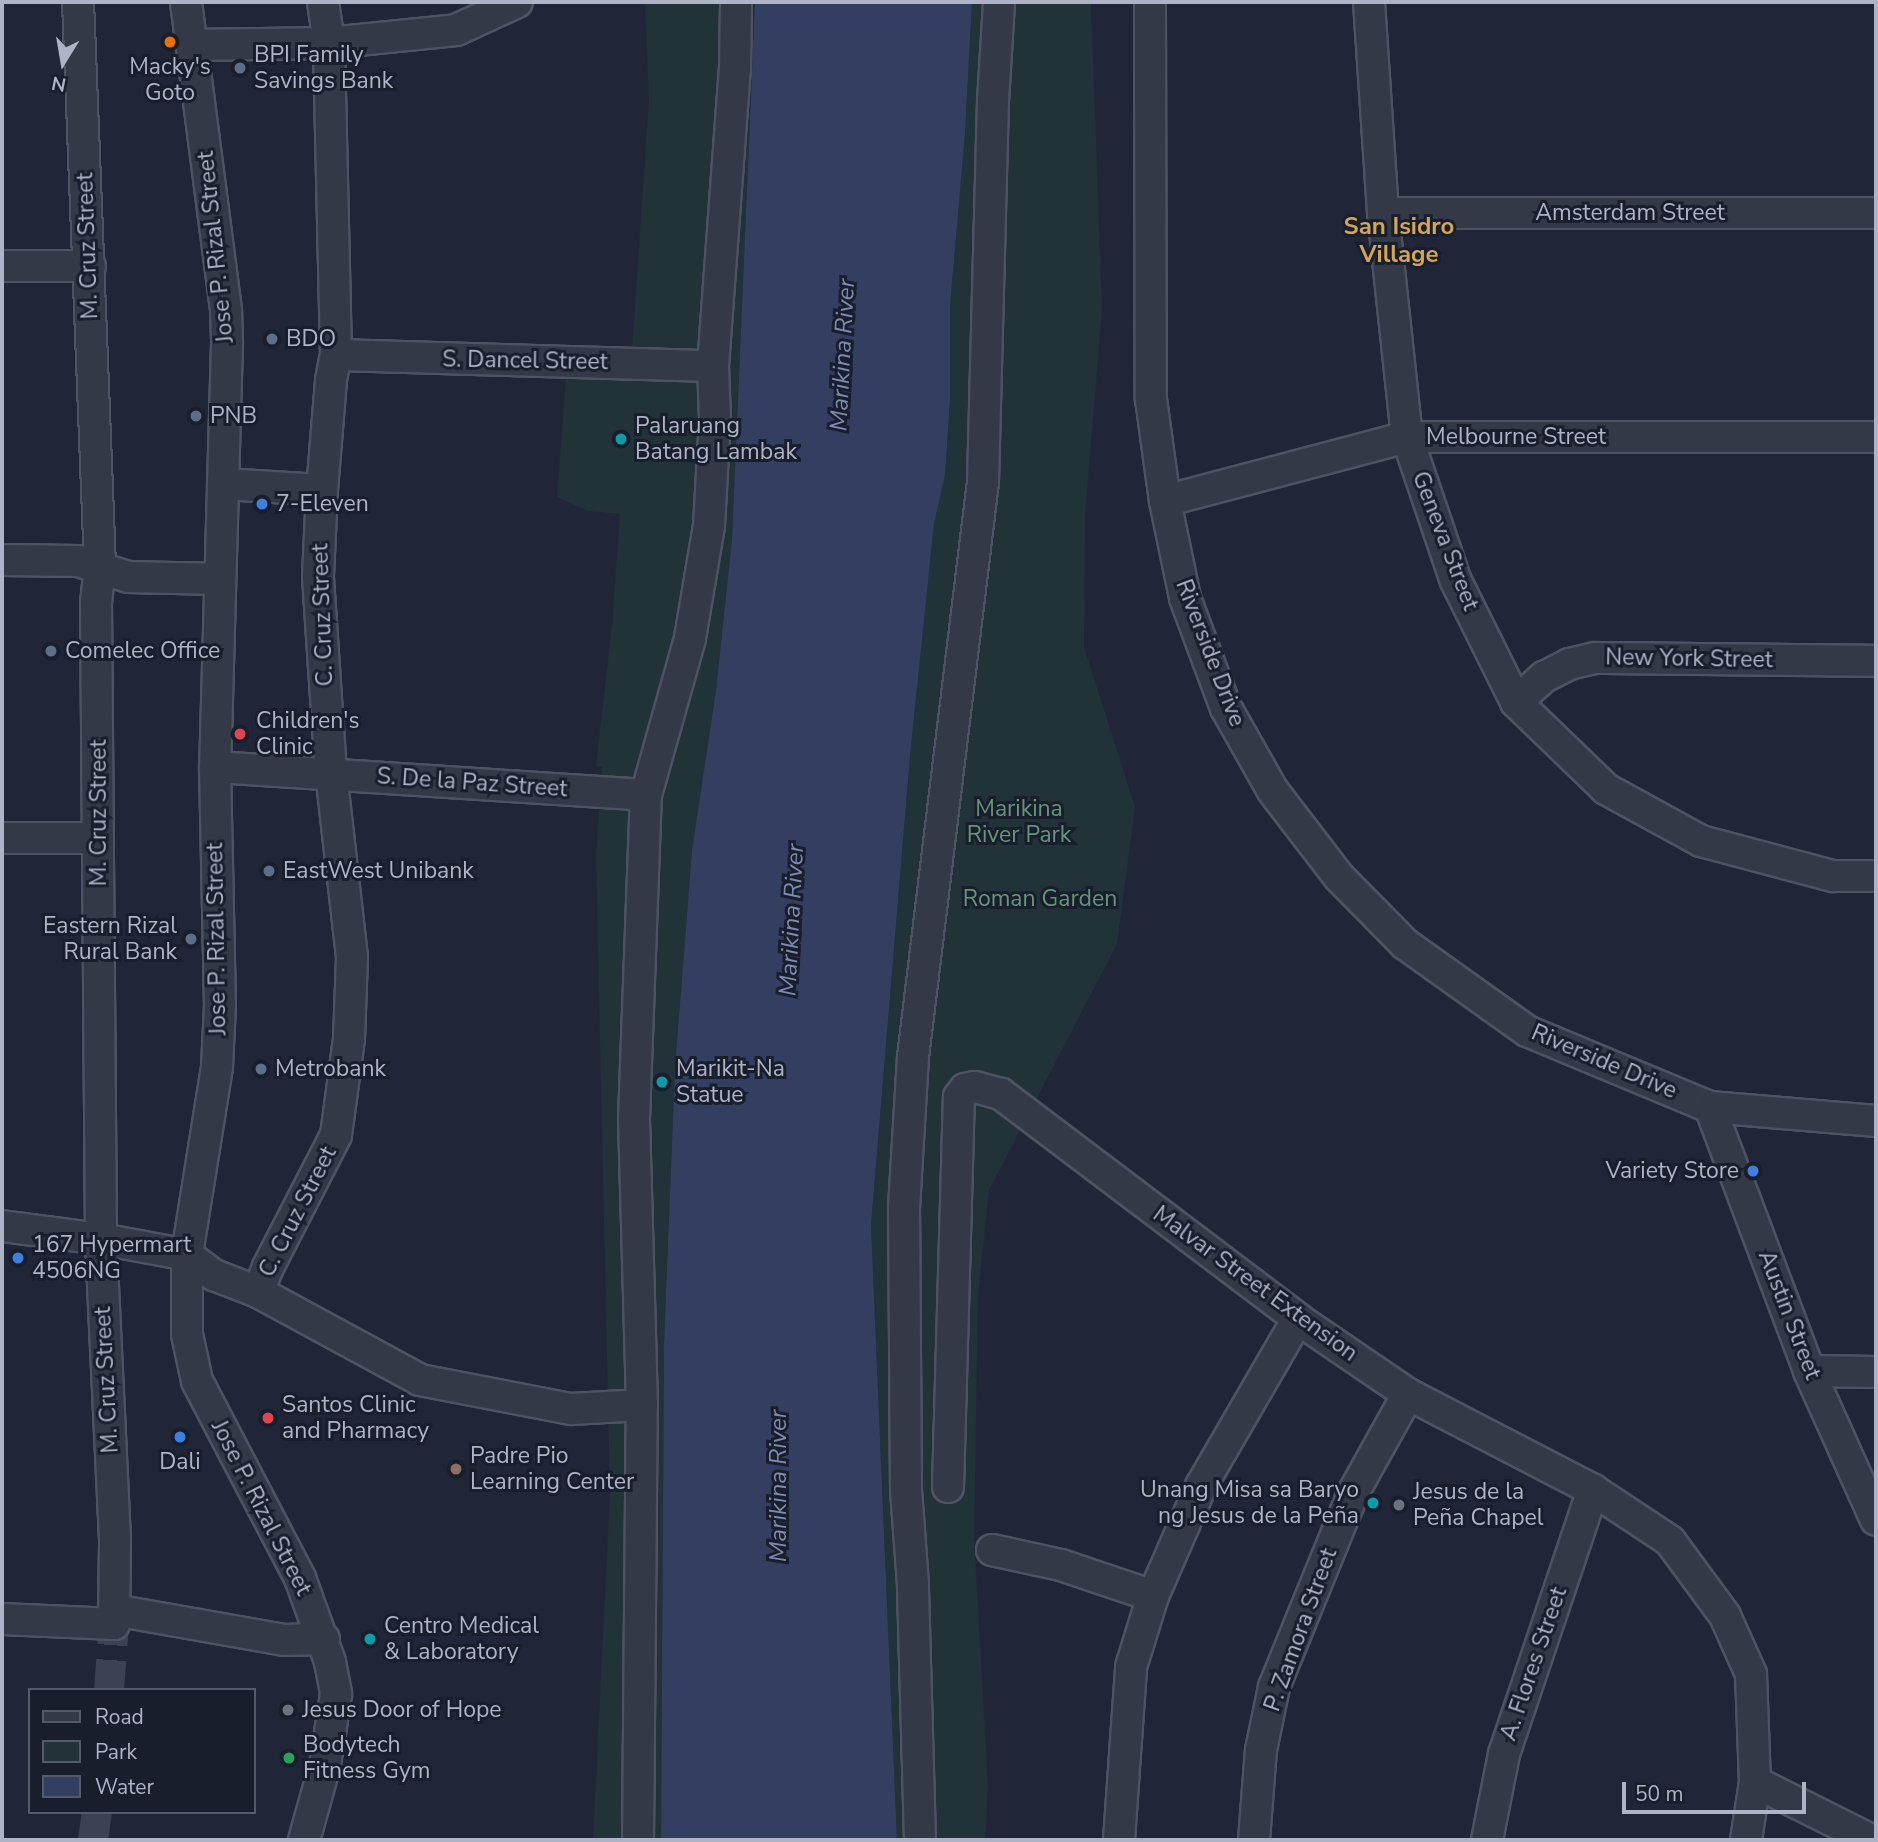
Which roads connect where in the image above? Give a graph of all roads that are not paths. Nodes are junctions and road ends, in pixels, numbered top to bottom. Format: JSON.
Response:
{"nodes":[{"id":1,"x":78,"y":2,"type":"edge"},
{"id":2,"x":186,"y":2,"type":"edge"},
{"id":3,"x":323,"y":2,"type":"edge"},
{"id":4,"x":516,"y":2,"type":"edge"},
{"id":5,"x":736,"y":2,"type":"edge"},
{"id":6,"x":999,"y":2,"type":"edge"},
{"id":7,"x":1150,"y":2,"type":"edge"},
{"id":8,"x":1369,"y":2,"type":"edge"},
{"id":9,"x":329,"y":43,"type":"junction"},
{"id":10,"x":192,"y":45,"type":"junction"},
{"id":11,"x":1384,"y":213,"type":"junction"},
{"id":12,"x":1876,"y":213,"type":"edge"},
{"id":13,"x":2,"y":266,"type":"edge"},
{"id":14,"x":90,"y":266,"type":"junction"},
{"id":15,"x":336,"y":355,"type":"junction"},
{"id":16,"x":713,"y":366,"type":"junction"},
{"id":17,"x":1407,"y":437,"type":"junction"},
{"id":18,"x":1876,"y":437,"type":"edge"},
{"id":19,"x":223,"y":484,"type":"junction"},
{"id":20,"x":321,"y":490,"type":"junction"},
{"id":21,"x":1165,"y":501,"type":"junction"},
{"id":22,"x":2,"y":560,"type":"edge"},
{"id":23,"x":100,"y":566,"type":"junction"},
{"id":24,"x":219,"y":579,"type":"junction"},
{"id":25,"x":1876,"y":661,"type":"edge"},
{"id":26,"x":1516,"y":702,"type":"junction"},
{"id":27,"x":215,"y":767,"type":"junction"},
{"id":28,"x":331,"y":773,"type":"junction"},
{"id":29,"x":646,"y":795,"type":"junction"},
{"id":30,"x":2,"y":838,"type":"edge"},
{"id":31,"x":98,"y":838,"type":"junction"},
{"id":32,"x":1876,"y":876,"type":"edge"},
{"id":33,"x":1710,"y":1107,"type":"junction"},
{"id":34,"x":1876,"y":1121,"type":"edge"},
{"id":35,"x":2,"y":1226,"type":"edge"},
{"id":36,"x":101,"y":1239,"type":"junction"},
{"id":37,"x":187,"y":1255,"type":"junction"},
{"id":38,"x":258,"y":1292,"type":"junction"},
{"id":39,"x":1298,"y":1319,"type":"junction"},
{"id":40,"x":1809,"y":1371,"type":"junction"},
{"id":41,"x":1876,"y":1372,"type":"edge"},
{"id":42,"x":1408,"y":1394,"type":"junction"},
{"id":43,"x":642,"y":1405,"type":"junction"},
{"id":44,"x":948,"y":1487,"type":"dead end"},
{"id":45,"x":1592,"y":1490,"type":"junction"},
{"id":46,"x":1876,"y":1520,"type":"edge"},
{"id":47,"x":992,"y":1550,"type":"dead end"},
{"id":48,"x":1153,"y":1596,"type":"junction"},
{"id":49,"x":114,"y":1617,"type":"junction"},
{"id":50,"x":2,"y":1619,"type":"edge"},
{"id":51,"x":324,"y":1640,"type":"junction"},
{"id":52,"x":1755,"y":1782,"type":"junction"},
{"id":53,"x":304,"y":1840,"type":"edge"},
{"id":54,"x":638,"y":1840,"type":"edge"},
{"id":55,"x":920,"y":1840,"type":"edge"},
{"id":56,"x":1118,"y":1840,"type":"edge"},
{"id":57,"x":1254,"y":1840,"type":"edge"},
{"id":58,"x":1487,"y":1840,"type":"edge"},
{"id":59,"x":1746,"y":1840,"type":"edge"},
{"id":60,"x":1871,"y":1840,"type":"edge"}],
"edges":[{"from":1,"to":14,"type":"street","name":"M. Cruz Street"},
{"from":2,"to":10,"type":"street","name":"Jose P. Rizal Street"},
{"from":3,"to":9,"type":"street","name":"C. Cruz Street"},
{"from":4,"to":9,"type":"street"},
{"from":5,"to":16,"type":"street"},
{"from":6,"to":55,"type":"street"},
{"from":7,"to":21,"type":"street","name":"Riverside Drive"},
{"from":8,"to":11,"type":"street","name":"Geneva Street"},
{"from":9,"to":10,"type":"street"},
{"from":9,"to":15,"type":"street","name":"C. Cruz Street"},
{"from":10,"to":19,"type":"street","name":"Jose P. Rizal Street"},
{"from":11,"to":12,"type":"street","name":"Amsterdam Street"},
{"from":11,"to":17,"type":"street","name":"Geneva Street"},
{"from":13,"to":14,"type":"street"},
{"from":14,"to":23,"type":"street","name":"M. Cruz Street"},
{"from":15,"to":16,"type":"street","name":"S. Dancel Street"},
{"from":15,"to":20,"type":"street","name":"C. Cruz Street"},
{"from":16,"to":29,"type":"street"},
{"from":17,"to":18,"type":"street","name":"Melbourne Street"},
{"from":17,"to":21,"type":"street","name":"Melbourne Street"},
{"from":17,"to":26,"type":"street","name":"Geneva Street"},
{"from":19,"to":20,"type":"street"},
{"from":19,"to":24,"type":"street","name":"Jose P. Rizal Street"},
{"from":20,"to":28,"type":"street","name":"C. Cruz Street"},
{"from":21,"to":33,"type":"street","name":"Riverside Drive"},
{"from":22,"to":23,"type":"street"},
{"from":23,"to":24,"type":"street"},
{"from":23,"to":31,"type":"street","name":"M. Cruz Street"},
{"from":24,"to":27,"type":"street","name":"Jose P. Rizal Street"},
{"from":25,"to":26,"type":"street","name":"New York Street"},
{"from":26,"to":32,"type":"street","name":"Geneva Street"},
{"from":27,"to":28,"type":"street","name":"S. De la Paz Street"},
{"from":27,"to":37,"type":"street","name":"Jose P. Rizal Street"},
{"from":28,"to":29,"type":"street","name":"S. De la Paz Street"},
{"from":28,"to":38,"type":"street","name":"C. Cruz Street"},
{"from":29,"to":43,"type":"street"},
{"from":30,"to":31,"type":"street"},
{"from":31,"to":36,"type":"street","name":"M. Cruz Street"},
{"from":33,"to":34,"type":"street","name":"Riverside Drive"},
{"from":33,"to":40,"type":"street","name":"Austin Street"},
{"from":35,"to":36,"type":"street"},
{"from":36,"to":37,"type":"street"},
{"from":36,"to":49,"type":"street","name":"M. Cruz Street"},
{"from":37,"to":38,"type":"street"},
{"from":37,"to":51,"type":"street","name":"Jose P. Rizal Street"},
{"from":38,"to":43,"type":"street"},
{"from":39,"to":42,"type":"street","name":"Malvar Street Extension"},
{"from":39,"to":44,"type":"street","name":"Malvar Street Extension"},
{"from":39,"to":48,"type":"street"},
{"from":40,"to":41,"type":"street"},
{"from":40,"to":46,"type":"street","name":"Austin Street"},
{"from":42,"to":45,"type":"street","name":"Malvar Street Extension"},
{"from":42,"to":57,"type":"street","name":"P. Zamora Street"},
{"from":43,"to":54,"type":"street"},
{"from":45,"to":52,"type":"street","name":"Malvar Street Extension"},
{"from":45,"to":58,"type":"street","name":"A. Flores Street"},
{"from":47,"to":48,"type":"street"},
{"from":48,"to":56,"type":"street"},
{"from":49,"to":50,"type":"street"},
{"from":49,"to":51,"type":"street"},
{"from":51,"to":53,"type":"street","name":"Jose P. Rizal Street"},
{"from":52,"to":59,"type":"street","name":"Malvar Street Extension"},
{"from":52,"to":60,"type":"street"}]}
